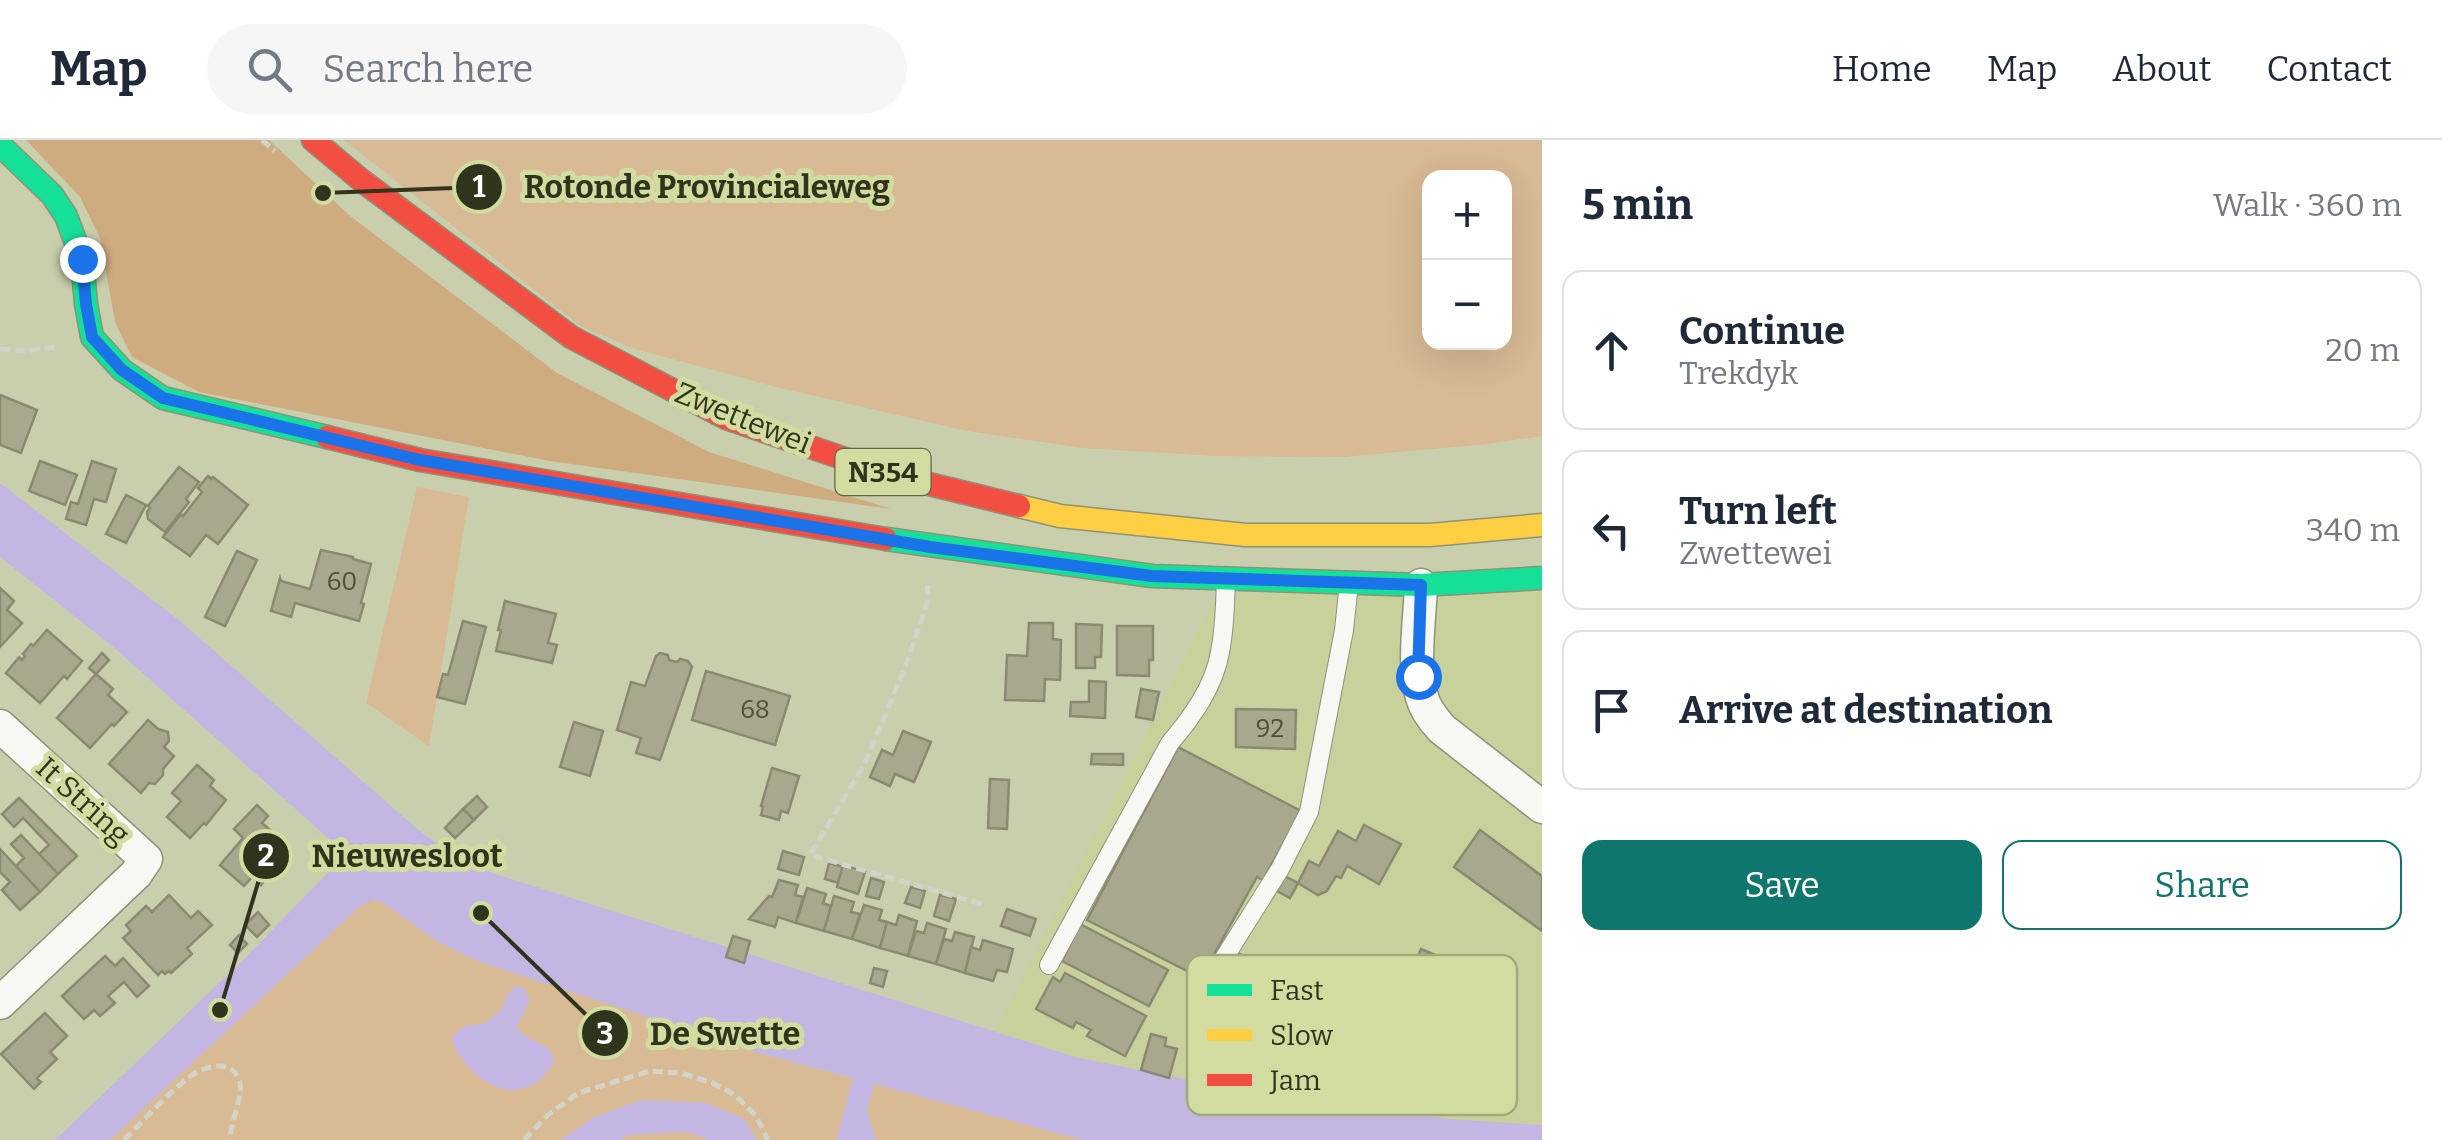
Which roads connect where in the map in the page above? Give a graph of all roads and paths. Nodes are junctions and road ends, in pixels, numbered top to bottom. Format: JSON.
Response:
{"nodes":[{"id":1,"x":313,"y":140,"type":"edge"},
{"id":2,"x":0,"y":145,"type":"edge"},
{"id":3,"x":92,"y":337,"type":"junction"},
{"id":4,"x":0,"y":349,"type":"edge"},
{"id":5,"x":1542,"y":525,"type":"edge"},
{"id":6,"x":930,"y":547,"type":"junction"},
{"id":7,"x":1226,"y":578,"type":"junction"},
{"id":8,"x":1542,"y":578,"type":"edge"},
{"id":9,"x":1349,"y":582,"type":"junction"},
{"id":10,"x":1421,"y":585,"type":"junction"},
{"id":11,"x":0,"y":726,"type":"edge"},
{"id":12,"x":1542,"y":807,"type":"edge"},
{"id":13,"x":986,"y":905,"type":"dead end"},
{"id":14,"x":1227,"y":955,"type":"edge"},
{"id":15,"x":1049,"y":965,"type":"dead end"},
{"id":16,"x":0,"y":1002,"type":"edge"},
{"id":17,"x":124,"y":1140,"type":"edge"},
{"id":18,"x":230,"y":1140,"type":"edge"},
{"id":19,"x":524,"y":1140,"type":"edge"},
{"id":20,"x":768,"y":1140,"type":"edge"}],
"edges":[{"from":1,"to":5,"type":"street","name":"Zwettewei","number":"N354"},
{"from":2,"to":3,"type":"street"},
{"from":3,"to":4,"type":"path"},
{"from":3,"to":6,"type":"street"},
{"from":6,"to":7,"type":"street"},
{"from":6,"to":13,"type":"path"},
{"from":7,"to":9,"type":"street"},
{"from":7,"to":15,"type":"lane"},
{"from":8,"to":10,"type":"street"},
{"from":9,"to":10,"type":"street"},
{"from":9,"to":14,"type":"lane"},
{"from":10,"to":12,"type":"street"},
{"from":11,"to":16,"type":"street","name":"It String"},
{"from":17,"to":18,"type":"path"},
{"from":19,"to":20,"type":"path"}]}
